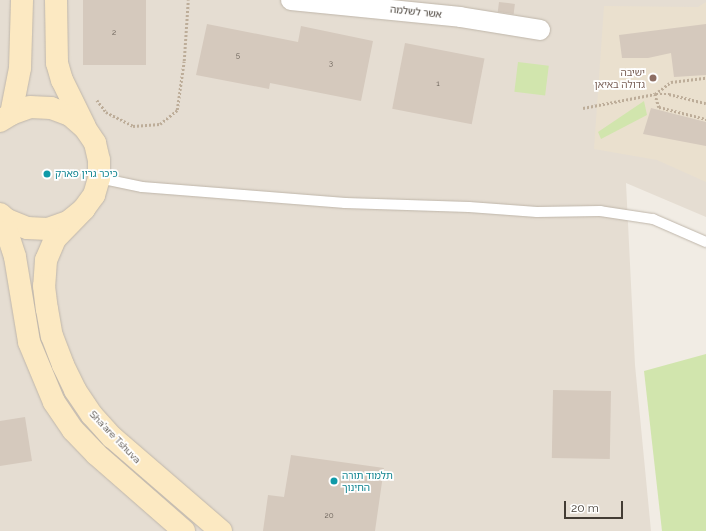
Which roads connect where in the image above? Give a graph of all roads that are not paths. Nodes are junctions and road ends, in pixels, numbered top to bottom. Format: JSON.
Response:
{"nodes":[{"id":1,"x":22,"y":0,"type":"edge"},
{"id":2,"x":56,"y":0,"type":"edge"},
{"id":3,"x":291,"y":0,"type":"edge"},
{"id":4,"x":461,"y":8,"type":"edge"},
{"id":5,"x":540,"y":30,"type":"dead end"},
{"id":6,"x":3,"y":119,"type":"edge"},
{"id":7,"x":85,"y":128,"type":"junction"},
{"id":8,"x":99,"y":178,"type":"junction"},
{"id":9,"x":84,"y":210,"type":"junction"},
{"id":10,"x":0,"y":214,"type":"edge"},
{"id":11,"x":0,"y":220,"type":"edge"},
{"id":12,"x":706,"y":242,"type":"edge"},
{"id":13,"x":184,"y":531,"type":"edge"},
{"id":14,"x":221,"y":531,"type":"edge"}],
"edges":[{"from":1,"to":6,"type":"street"},
{"from":2,"to":7,"type":"street"},
{"from":3,"to":4,"type":"street","name":"אשר לשלמה"},
{"from":4,"to":5,"type":"street","name":"אשר לשלמה"},
{"from":6,"to":7,"type":"street"},
{"from":7,"to":8,"type":"street"},
{"from":8,"to":9,"type":"street"},
{"from":8,"to":12,"type":"lane"},
{"from":9,"to":10,"type":"street"},
{"from":9,"to":14,"type":"street","name":"Sha'are Tshuva"},
{"from":11,"to":13,"type":"street"}]}
